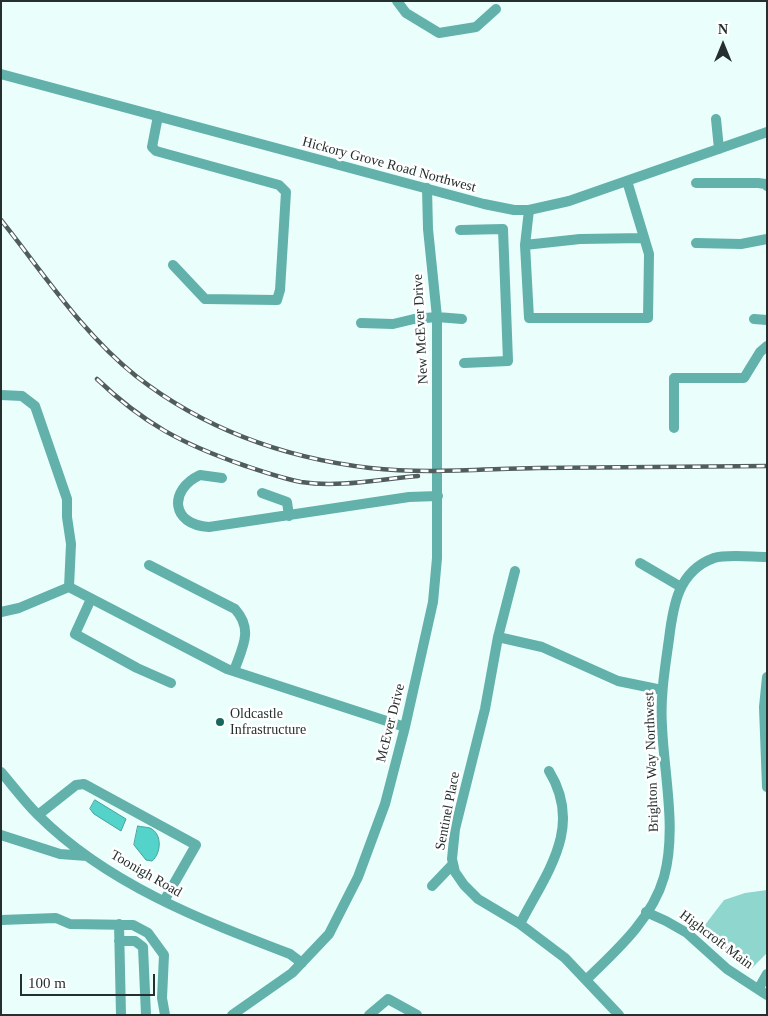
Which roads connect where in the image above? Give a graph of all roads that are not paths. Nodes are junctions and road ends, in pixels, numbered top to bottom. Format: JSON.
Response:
{"nodes":[{"id":1,"x":398,"y":1,"type":"edge"},
{"id":2,"x":496,"y":8,"type":"dead end"},
{"id":3,"x":1,"y":74,"type":"edge"},
{"id":4,"x":158,"y":116,"type":"junction"},
{"id":5,"x":716,"y":119,"type":"dead end"},
{"id":6,"x":767,"y":132,"type":"edge"},
{"id":7,"x":719,"y":149,"type":"junction"},
{"id":8,"x":627,"y":182,"type":"junction"},
{"id":9,"x":696,"y":183,"type":"dead end"},
{"id":10,"x":767,"y":186,"type":"edge"},
{"id":11,"x":427,"y":188,"type":"junction"},
{"id":12,"x":529,"y":210,"type":"junction"},
{"id":13,"x":460,"y":230,"type":"dead end"},
{"id":14,"x":644,"y":238,"type":"junction"},
{"id":15,"x":767,"y":239,"type":"edge"},
{"id":16,"x":696,"y":243,"type":"dead end"},
{"id":17,"x":525,"y":245,"type":"junction"},
{"id":18,"x":173,"y":265,"type":"dead end"},
{"id":19,"x":437,"y":317,"type":"junction"},
{"id":20,"x":462,"y":319,"type":"dead end"},
{"id":21,"x":754,"y":320,"type":"dead end"},
{"id":22,"x":767,"y":320,"type":"edge"},
{"id":23,"x":361,"y":323,"type":"dead end"},
{"id":24,"x":767,"y":346,"type":"edge"},
{"id":25,"x":464,"y":363,"type":"dead end"},
{"id":26,"x":1,"y":395,"type":"edge"},
{"id":27,"x":674,"y":428,"type":"dead end"},
{"id":28,"x":439,"y":469,"type":"joint"},
{"id":29,"x":222,"y":478,"type":"dead end"},
{"id":30,"x":262,"y":493,"type":"dead end"},
{"id":31,"x":438,"y":496,"type":"junction"},
{"id":32,"x":289,"y":516,"type":"junction"},
{"id":33,"x":767,"y":556,"type":"edge"},
{"id":34,"x":640,"y":562,"type":"dead end"},
{"id":35,"x":149,"y":565,"type":"dead end"},
{"id":36,"x":515,"y":571,"type":"dead end"},
{"id":37,"x":68,"y":587,"type":"junction"},
{"id":38,"x":680,"y":587,"type":"junction"},
{"id":39,"x":91,"y":599,"type":"junction"},
{"id":40,"x":1,"y":612,"type":"edge"},
{"id":41,"x":498,"y":637,"type":"junction"},
{"id":42,"x":234,"y":671,"type":"junction"},
{"id":43,"x":767,"y":677,"type":"edge"},
{"id":44,"x":171,"y":683,"type":"dead end"},
{"id":45,"x":662,"y":690,"type":"junction"},
{"id":46,"x":405,"y":727,"type":"junction"},
{"id":47,"x":548,"y":771,"type":"dead end"},
{"id":48,"x":1,"y":772,"type":"edge"},
{"id":49,"x":767,"y":787,"type":"edge"},
{"id":50,"x":38,"y":815,"type":"junction"},
{"id":51,"x":1,"y":835,"type":"edge"},
{"id":52,"x":90,"y":857,"type":"junction"},
{"id":53,"x":454,"y":864,"type":"junction"},
{"id":54,"x":432,"y":886,"type":"dead end"},
{"id":55,"x":164,"y":901,"type":"junction"},
{"id":56,"x":646,"y":912,"type":"junction"},
{"id":57,"x":1,"y":920,"type":"edge"},
{"id":58,"x":119,"y":924,"type":"junction"},
{"id":59,"x":520,"y":924,"type":"junction"},
{"id":60,"x":119,"y":941,"type":"junction"},
{"id":61,"x":302,"y":963,"type":"junction"},
{"id":62,"x":767,"y":974,"type":"edge"},
{"id":63,"x":587,"y":979,"type":"junction"},
{"id":64,"x":763,"y":992,"type":"edge"},
{"id":65,"x":120,"y":1015,"type":"edge"},
{"id":66,"x":146,"y":1015,"type":"edge"},
{"id":67,"x":165,"y":1015,"type":"edge"},
{"id":68,"x":232,"y":1015,"type":"edge"},
{"id":69,"x":369,"y":1015,"type":"edge"},
{"id":70,"x":417,"y":1015,"type":"edge"},
{"id":71,"x":619,"y":1015,"type":"edge"}],
"edges":[{"from":1,"to":2,"type":"street"},
{"from":3,"to":4,"type":"street","name":"Hickory Grove Road Northwest"},
{"from":4,"to":11,"type":"street","name":"Hickory Grove Road Northwest"},
{"from":4,"to":18,"type":"street"},
{"from":5,"to":7,"type":"street"},
{"from":6,"to":7,"type":"street","name":"Hickory Grove Road Northwest"},
{"from":7,"to":8,"type":"street","name":"Hickory Grove Road Northwest"},
{"from":8,"to":12,"type":"street","name":"Hickory Grove Road Northwest"},
{"from":8,"to":14,"type":"street"},
{"from":9,"to":10,"type":"street"},
{"from":11,"to":12,"type":"street","name":"Hickory Grove Road Northwest"},
{"from":11,"to":19,"type":"street","name":"New McEver Drive"},
{"from":12,"to":17,"type":"street"},
{"from":13,"to":25,"type":"street"},
{"from":14,"to":17,"type":"street"},
{"from":14,"to":17,"type":"street"},
{"from":15,"to":16,"type":"street"},
{"from":19,"to":20,"type":"street"},
{"from":19,"to":23,"type":"street"},
{"from":19,"to":28,"type":"street","name":"New McEver Drive"},
{"from":21,"to":22,"type":"street"},
{"from":24,"to":27,"type":"street"},
{"from":26,"to":37,"type":"street"},
{"from":28,"to":31,"type":"street","name":"McEver Drive"},
{"from":29,"to":32,"type":"street"},
{"from":30,"to":32,"type":"street"},
{"from":31,"to":32,"type":"street"},
{"from":31,"to":46,"type":"street","name":"McEver Drive"},
{"from":33,"to":38,"type":"street","name":"Brighton Way Northwest"},
{"from":34,"to":38,"type":"street"},
{"from":35,"to":42,"type":"street"},
{"from":36,"to":41,"type":"street","name":"Sentinel Place"},
{"from":37,"to":39,"type":"street"},
{"from":37,"to":40,"type":"street"},
{"from":38,"to":45,"type":"street","name":"Brighton Way Northwest"},
{"from":39,"to":42,"type":"street"},
{"from":39,"to":44,"type":"street"},
{"from":41,"to":45,"type":"street"},
{"from":41,"to":53,"type":"street","name":"Sentinel Place"},
{"from":42,"to":46,"type":"street"},
{"from":43,"to":49,"type":"street"},
{"from":45,"to":56,"type":"street","name":"Brighton Way Northwest"},
{"from":46,"to":61,"type":"street","name":"McEver Drive"},
{"from":47,"to":59,"type":"street"},
{"from":48,"to":50,"type":"street","name":"Toonigh Road"},
{"from":50,"to":52,"type":"street","name":"Toonigh Road"},
{"from":50,"to":55,"type":"street"},
{"from":51,"to":52,"type":"street"},
{"from":52,"to":55,"type":"street","name":"Toonigh Road"},
{"from":53,"to":54,"type":"street"},
{"from":53,"to":59,"type":"street","name":"Sentinel Place"},
{"from":55,"to":61,"type":"street","name":"Toonigh Road"},
{"from":56,"to":63,"type":"street","name":"Brighton Way Northwest"},
{"from":56,"to":64,"type":"street","name":"Highcroft Main"},
{"from":57,"to":58,"type":"street"},
{"from":58,"to":60,"type":"street"},
{"from":58,"to":67,"type":"street"},
{"from":59,"to":63,"type":"street","name":"Sentinel Place"},
{"from":60,"to":65,"type":"street"},
{"from":60,"to":66,"type":"street"},
{"from":61,"to":68,"type":"street","name":"McEver Drive"},
{"from":62,"to":64,"type":"street"},
{"from":63,"to":71,"type":"street","name":"Sentinel Place"},
{"from":69,"to":70,"type":"street"}]}
